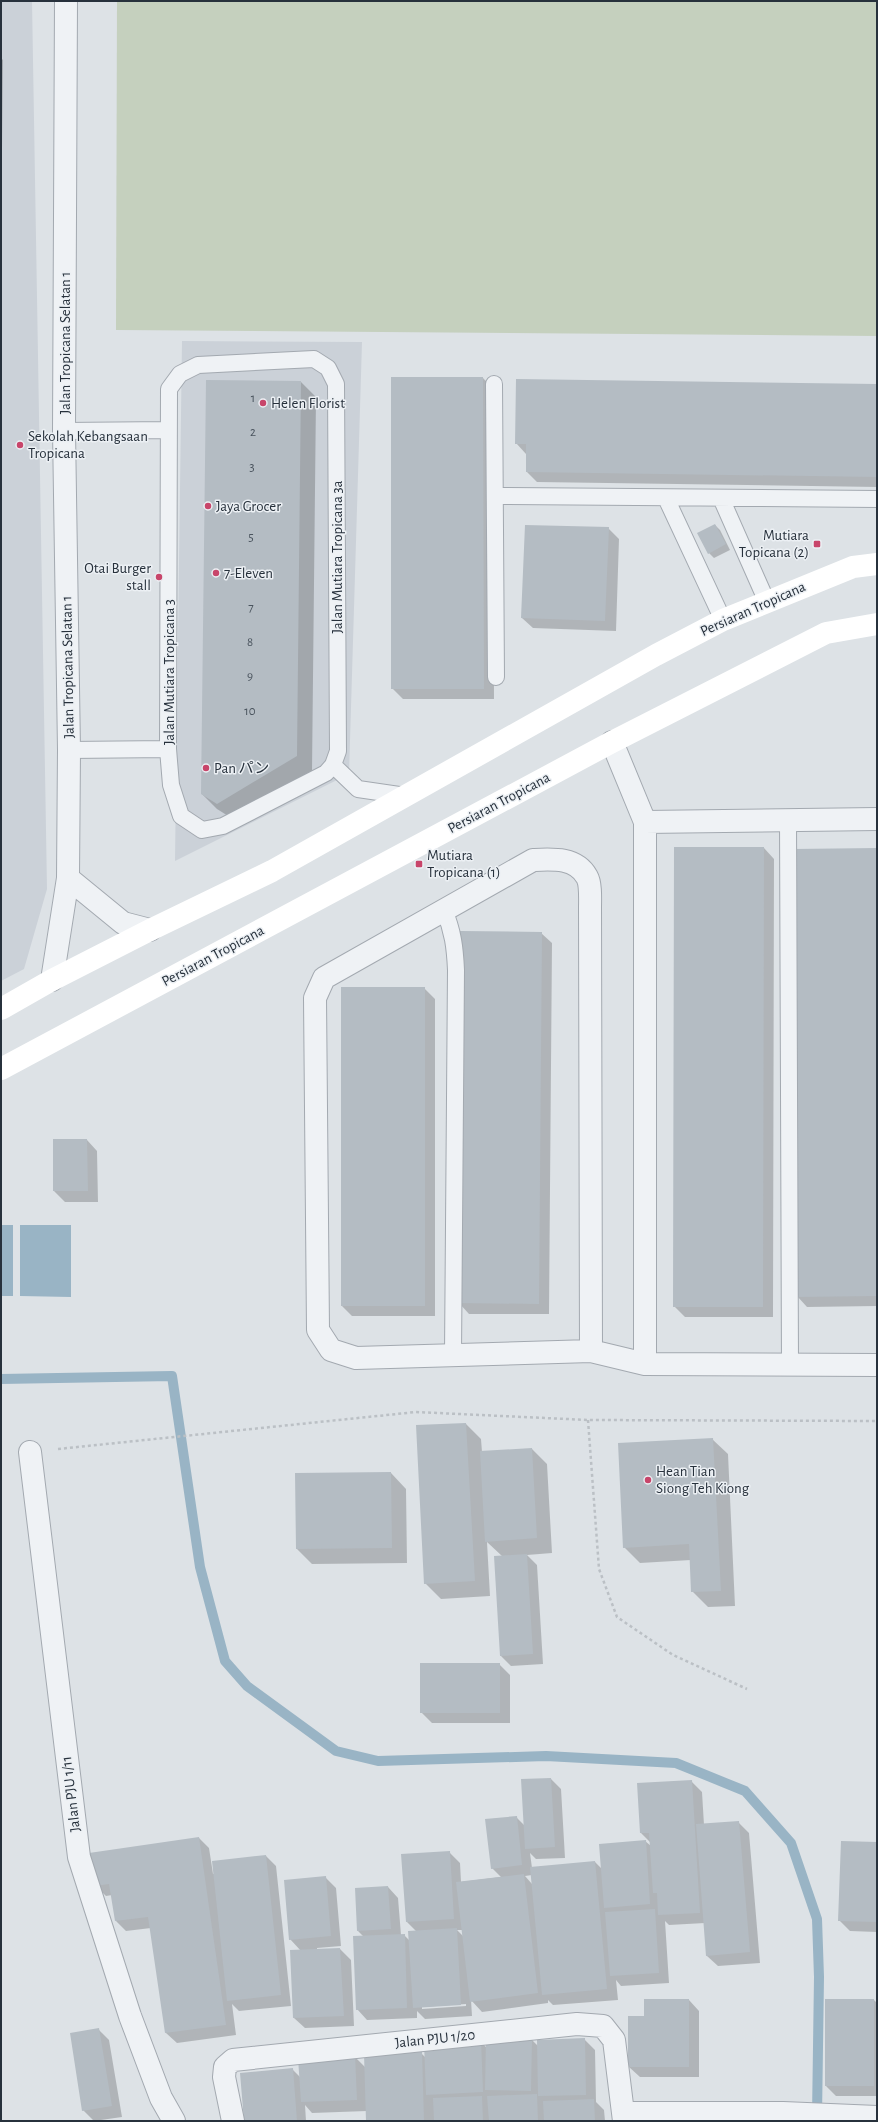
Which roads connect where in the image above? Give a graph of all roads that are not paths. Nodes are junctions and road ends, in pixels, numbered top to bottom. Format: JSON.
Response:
{"nodes":[{"id":1,"x":66,"y":1,"type":"edge"},
{"id":2,"x":314,"y":359,"type":"joint"},
{"id":3,"x":494,"y":384,"type":"dead end"},
{"id":4,"x":168,"y":430,"type":"junction"},
{"id":5,"x":64,"y":431,"type":"junction"},
{"id":6,"x":496,"y":496,"type":"junction"},
{"id":7,"x":666,"y":498,"type":"junction"},
{"id":8,"x":720,"y":498,"type":"junction"},
{"id":9,"x":877,"y":499,"type":"edge"},
{"id":10,"x":877,"y":564,"type":"edge"},
{"id":11,"x":767,"y":602,"type":"junction"},
{"id":12,"x":723,"y":620,"type":"junction"},
{"id":13,"x":877,"y":624,"type":"edge"},
{"id":14,"x":496,"y":677,"type":"dead end"},
{"id":15,"x":612,"y":742,"type":"junction"},
{"id":16,"x":168,"y":749,"type":"junction"},
{"id":17,"x":69,"y":750,"type":"junction"},
{"id":18,"x":334,"y":765,"type":"junction"},
{"id":19,"x":406,"y":796,"type":"junction"},
{"id":20,"x":788,"y":819,"type":"junction"},
{"id":21,"x":877,"y":819,"type":"edge"},
{"id":22,"x":645,"y":822,"type":"junction"},
{"id":23,"x":68,"y":878,"type":"junction"},
{"id":24,"x":444,"y":910,"type":"junction"},
{"id":25,"x":150,"y":930,"type":"junction"},
{"id":26,"x":52,"y":980,"type":"junction"},
{"id":27,"x":1,"y":1008,"type":"edge"},
{"id":28,"x":1,"y":1069,"type":"edge"},
{"id":29,"x":591,"y":1351,"type":"junction"},
{"id":30,"x":453,"y":1355,"type":"junction"},
{"id":31,"x":645,"y":1364,"type":"junction"},
{"id":32,"x":790,"y":1365,"type":"junction"},
{"id":33,"x":877,"y":1365,"type":"edge"},
{"id":34,"x":30,"y":1452,"type":"road end"},
{"id":35,"x":623,"y":2117,"type":"edge"},
{"id":36,"x":877,"y":2117,"type":"edge"},
{"id":37,"x":174,"y":2121,"type":"edge"},
{"id":38,"x":233,"y":2121,"type":"edge"}],
"edges":[{"from":1,"to":5,"type":"street","name":"Jalan Tropicana Selatan 1"},
{"from":2,"to":4,"type":"lane","name":"Jalan Mutiara Tropicana 3"},
{"from":2,"to":18,"type":"lane","name":"Jalan Mutiara Tropicana 3a"},
{"from":3,"to":6,"type":"lane"},
{"from":4,"to":5,"type":"lane"},
{"from":4,"to":16,"type":"lane","name":"Jalan Mutiara Tropicana 3"},
{"from":5,"to":17,"type":"street","name":"Jalan Tropicana Selatan 1"},
{"from":6,"to":7,"type":"lane"},
{"from":6,"to":14,"type":"lane"},
{"from":7,"to":8,"type":"lane"},
{"from":7,"to":12,"type":"lane"},
{"from":8,"to":9,"type":"lane"},
{"from":8,"to":11,"type":"lane"},
{"from":10,"to":11,"type":"main road","name":"Persiaran Tropicana"},
{"from":11,"to":12,"type":"main road","name":"Persiaran Tropicana"},
{"from":12,"to":19,"type":"main road","name":"Persiaran Tropicana"},
{"from":13,"to":15,"type":"main road","name":"Persiaran Tropicana"},
{"from":15,"to":22,"type":"street"},
{"from":15,"to":28,"type":"main road","name":"Persiaran Tropicana"},
{"from":16,"to":17,"type":"lane"},
{"from":16,"to":18,"type":"lane","name":"Jalan Mutiara Tropicana 3"},
{"from":17,"to":23,"type":"street","name":"Jalan Tropicana Selatan 1"},
{"from":18,"to":19,"type":"lane"},
{"from":19,"to":25,"type":"main road","name":"Persiaran Tropicana"},
{"from":20,"to":21,"type":"street"},
{"from":20,"to":22,"type":"street"},
{"from":20,"to":32,"type":"lane"},
{"from":22,"to":31,"type":"street"},
{"from":23,"to":25,"type":"street"},
{"from":23,"to":26,"type":"street","name":"Jalan Tropicana Selatan 1"},
{"from":24,"to":29,"type":"street"},
{"from":24,"to":30,"type":"lane"},
{"from":24,"to":30,"type":"street"},
{"from":25,"to":26,"type":"main road","name":"Persiaran Tropicana"},
{"from":26,"to":27,"type":"main road","name":"Persiaran Tropicana"},
{"from":29,"to":30,"type":"street"},
{"from":29,"to":31,"type":"street"},
{"from":31,"to":32,"type":"street"},
{"from":32,"to":33,"type":"street"},
{"from":34,"to":37,"type":"street","name":"Jalan PJU 1/11"},
{"from":35,"to":36,"type":"street"},
{"from":35,"to":38,"type":"street","name":"Jalan PJU 1/20"}]}
